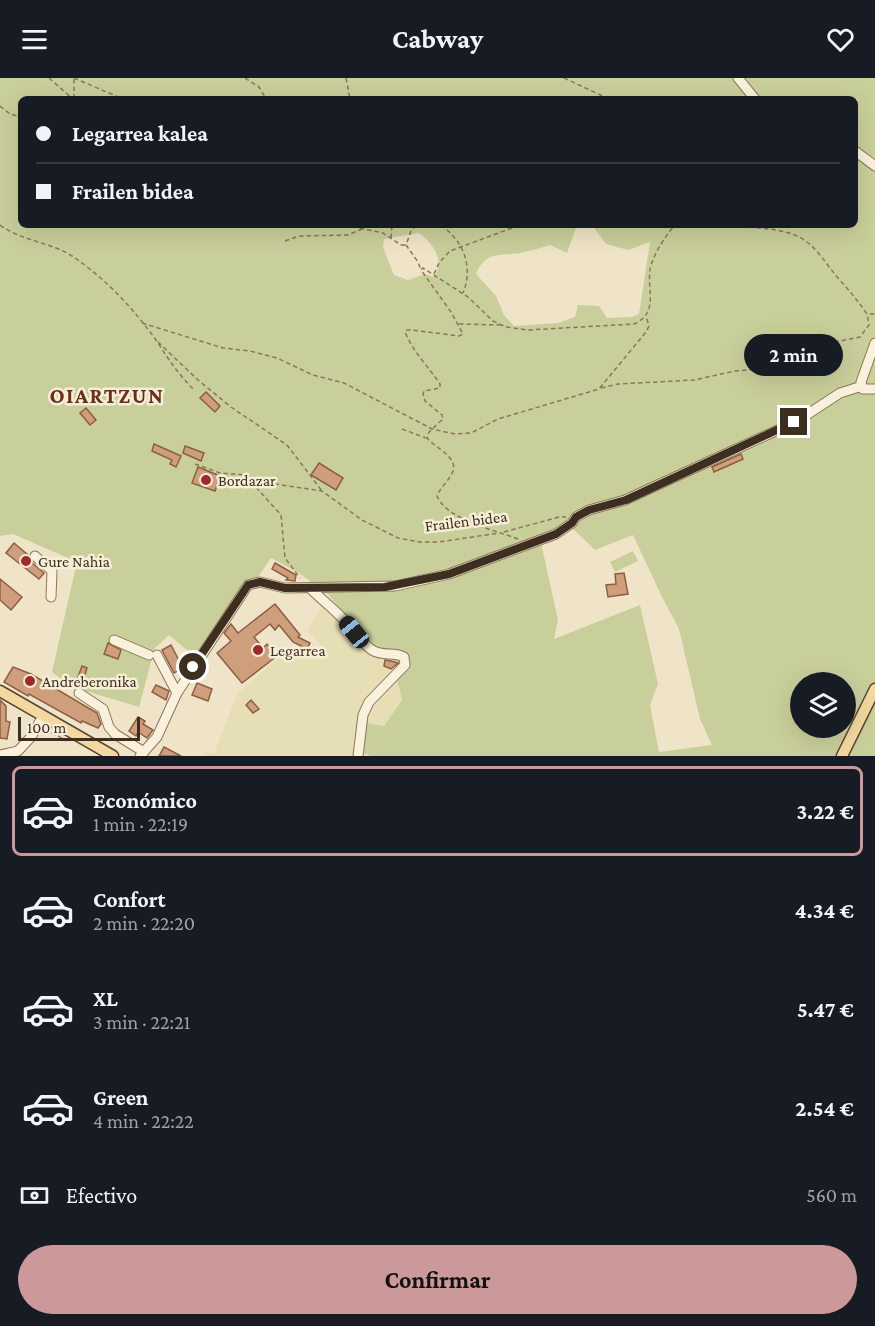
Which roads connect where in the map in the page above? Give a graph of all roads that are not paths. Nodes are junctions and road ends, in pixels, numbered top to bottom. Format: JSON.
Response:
{"nodes":[{"id":1,"x":738,"y":78,"type":"edge"},
{"id":2,"x":753,"y":96,"type":"edge"},
{"id":3,"x":858,"y":153,"type":"edge"},
{"id":4,"x":875,"y":166,"type":"edge"},
{"id":5,"x":875,"y":343,"type":"edge"},
{"id":6,"x":862,"y":386,"type":"junction"},
{"id":7,"x":875,"y":389,"type":"edge"},
{"id":8,"x":35,"y":556,"type":"dead end"},
{"id":9,"x":311,"y":588,"type":"junction"},
{"id":10,"x":51,"y":597,"type":"dead end"},
{"id":11,"x":114,"y":640,"type":"dead end"},
{"id":12,"x":875,"y":689,"type":"edge"},
{"id":13,"x":0,"y":691,"type":"edge"},
{"id":14,"x":79,"y":693,"type":"dead end"},
{"id":15,"x":177,"y":693,"type":"junction"},
{"id":16,"x":43,"y":716,"type":"junction"},
{"id":17,"x":142,"y":754,"type":"edge"},
{"id":18,"x":0,"y":755,"type":"edge"},
{"id":19,"x":113,"y":756,"type":"edge"},
{"id":20,"x":358,"y":756,"type":"edge"},
{"id":21,"x":842,"y":756,"type":"edge"}],
"edges":[{"from":1,"to":2,"type":"street"},
{"from":3,"to":4,"type":"street"},
{"from":5,"to":6,"type":"street"},
{"from":6,"to":7,"type":"street"},
{"from":6,"to":9,"type":"street"},
{"from":8,"to":10,"type":"street"},
{"from":9,"to":15,"type":"street"},
{"from":9,"to":20,"type":"street"},
{"from":11,"to":15,"type":"street"},
{"from":12,"to":21,"type":"main road"},
{"from":13,"to":16,"type":"main road"},
{"from":14,"to":17,"type":"street"},
{"from":15,"to":17,"type":"street"},
{"from":16,"to":18,"type":"street"},
{"from":16,"to":19,"type":"main road"}]}
